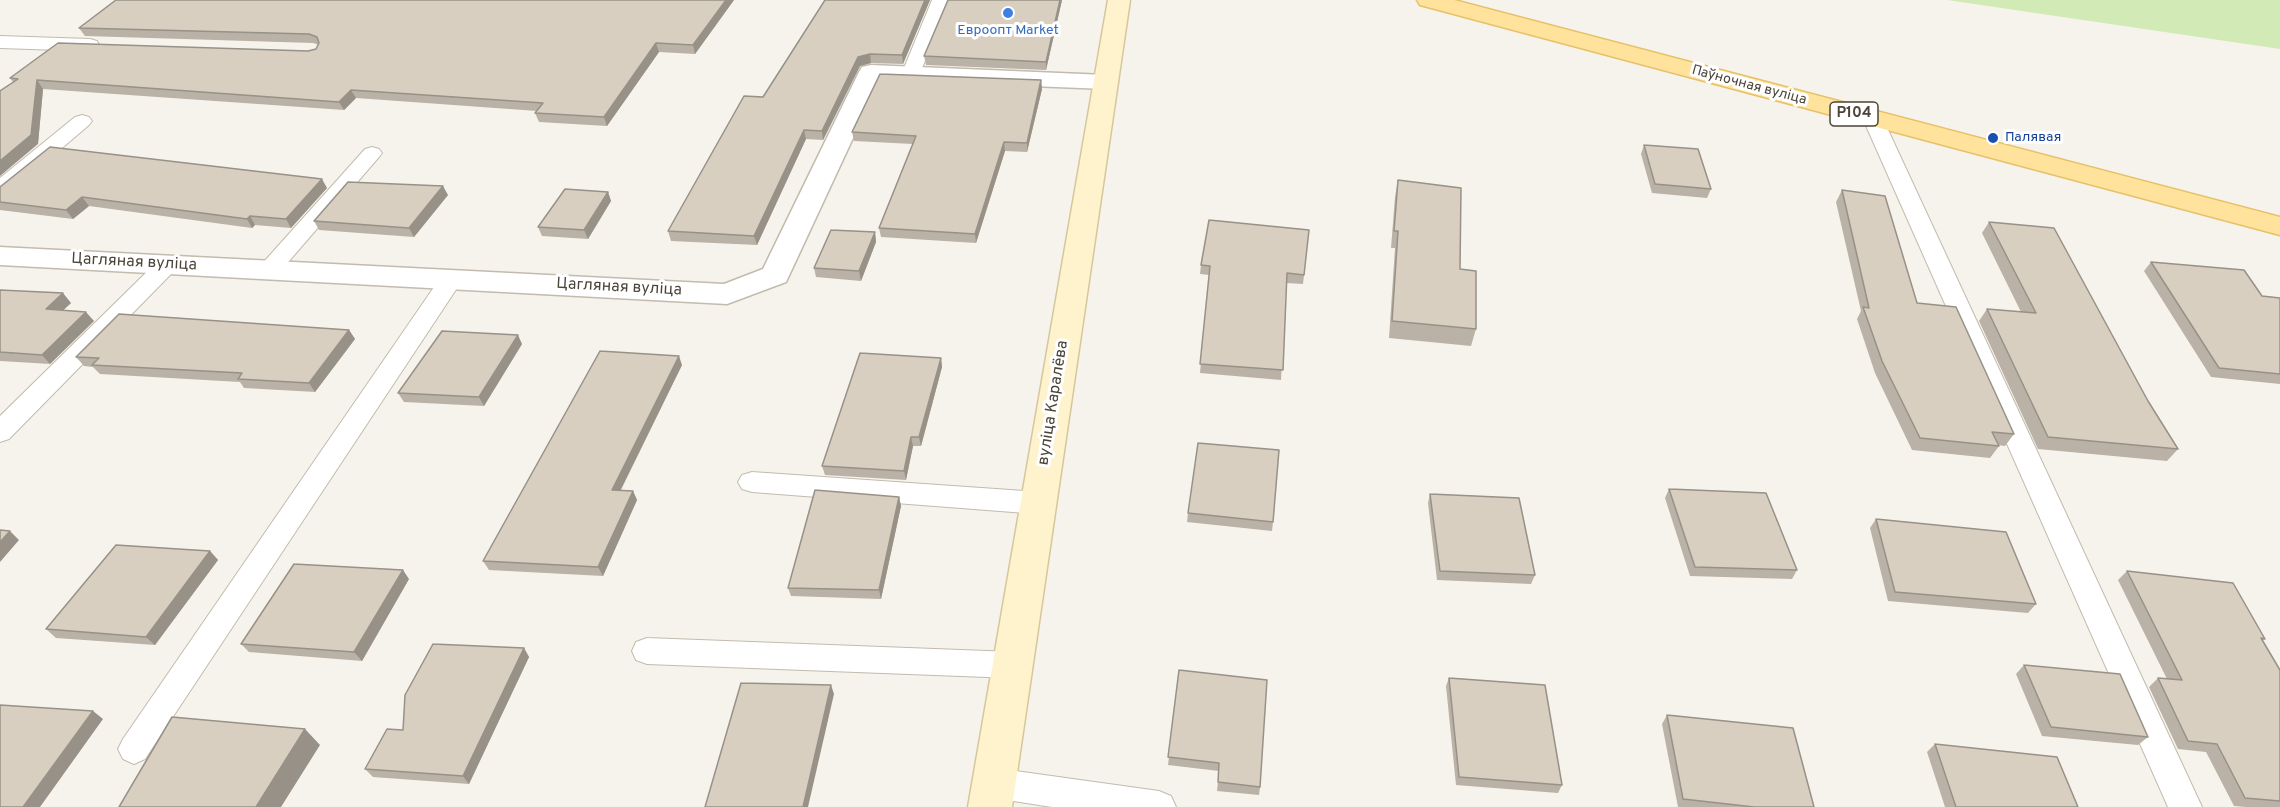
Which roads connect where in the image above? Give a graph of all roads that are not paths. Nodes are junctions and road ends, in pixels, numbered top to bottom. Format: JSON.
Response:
{"nodes":[{"id":1,"x":941,"y":0,"type":"edge"},
{"id":2,"x":1119,"y":0,"type":"edge"},
{"id":3,"x":1428,"y":0,"type":"edge"},
{"id":4,"x":0,"y":42,"type":"edge"},
{"id":5,"x":104,"y":45,"type":"edge"},
{"id":6,"x":911,"y":73,"type":"junction"},
{"id":7,"x":1106,"y":82,"type":"junction"},
{"id":8,"x":1873,"y":119,"type":"junction"},
{"id":9,"x":82,"y":121,"type":"dead end"},
{"id":10,"x":372,"y":153,"type":"dead end"},
{"id":11,"x":0,"y":189,"type":"edge"},
{"id":12,"x":2280,"y":226,"type":"edge"},
{"id":13,"x":0,"y":256,"type":"edge"},
{"id":14,"x":167,"y":265,"type":"junction"},
{"id":15,"x":269,"y":270,"type":"junction"},
{"id":16,"x":451,"y":279,"type":"junction"},
{"id":17,"x":0,"y":432,"type":"edge"},
{"id":18,"x":752,"y":482,"type":"dead end"},
{"id":19,"x":1039,"y":503,"type":"junction"},
{"id":20,"x":647,"y":651,"type":"dead end"},
{"id":21,"x":1013,"y":665,"type":"junction"},
{"id":22,"x":134,"y":749,"type":"dead end"},
{"id":23,"x":992,"y":795,"type":"edge"},
{"id":24,"x":1159,"y":807,"type":"edge"},
{"id":25,"x":2185,"y":807,"type":"edge"}],
"edges":[{"from":1,"to":6,"type":"lane"},
{"from":2,"to":7,"type":"main road","name":"вуліца Каралёва"},
{"from":3,"to":8,"type":"main road","name":"Паўночная вуліца","number":"Р104"},
{"from":4,"to":5,"type":"lane"},
{"from":6,"to":7,"type":"street","name":"Цагляная вуліца"},
{"from":6,"to":16,"type":"street","name":"Цагляная вуліца"},
{"from":7,"to":19,"type":"main road","name":"вуліца Каралёва"},
{"from":8,"to":12,"type":"main road","name":"Паўночная вуліца","number":"Р104"},
{"from":8,"to":25,"type":"lane"},
{"from":9,"to":11,"type":"lane"},
{"from":10,"to":15,"type":"lane"},
{"from":13,"to":14,"type":"street","name":"Цагляная вуліца"},
{"from":14,"to":15,"type":"street","name":"Цагляная вуліца"},
{"from":14,"to":17,"type":"lane"},
{"from":15,"to":16,"type":"street","name":"Цагляная вуліца"},
{"from":16,"to":22,"type":"lane"},
{"from":18,"to":19,"type":"lane"},
{"from":19,"to":21,"type":"main road","name":"вуліца Каралёва"},
{"from":20,"to":21,"type":"lane"},
{"from":21,"to":23,"type":"main road","name":"вуліца Каралёва"},
{"from":23,"to":24,"type":"lane"}]}
